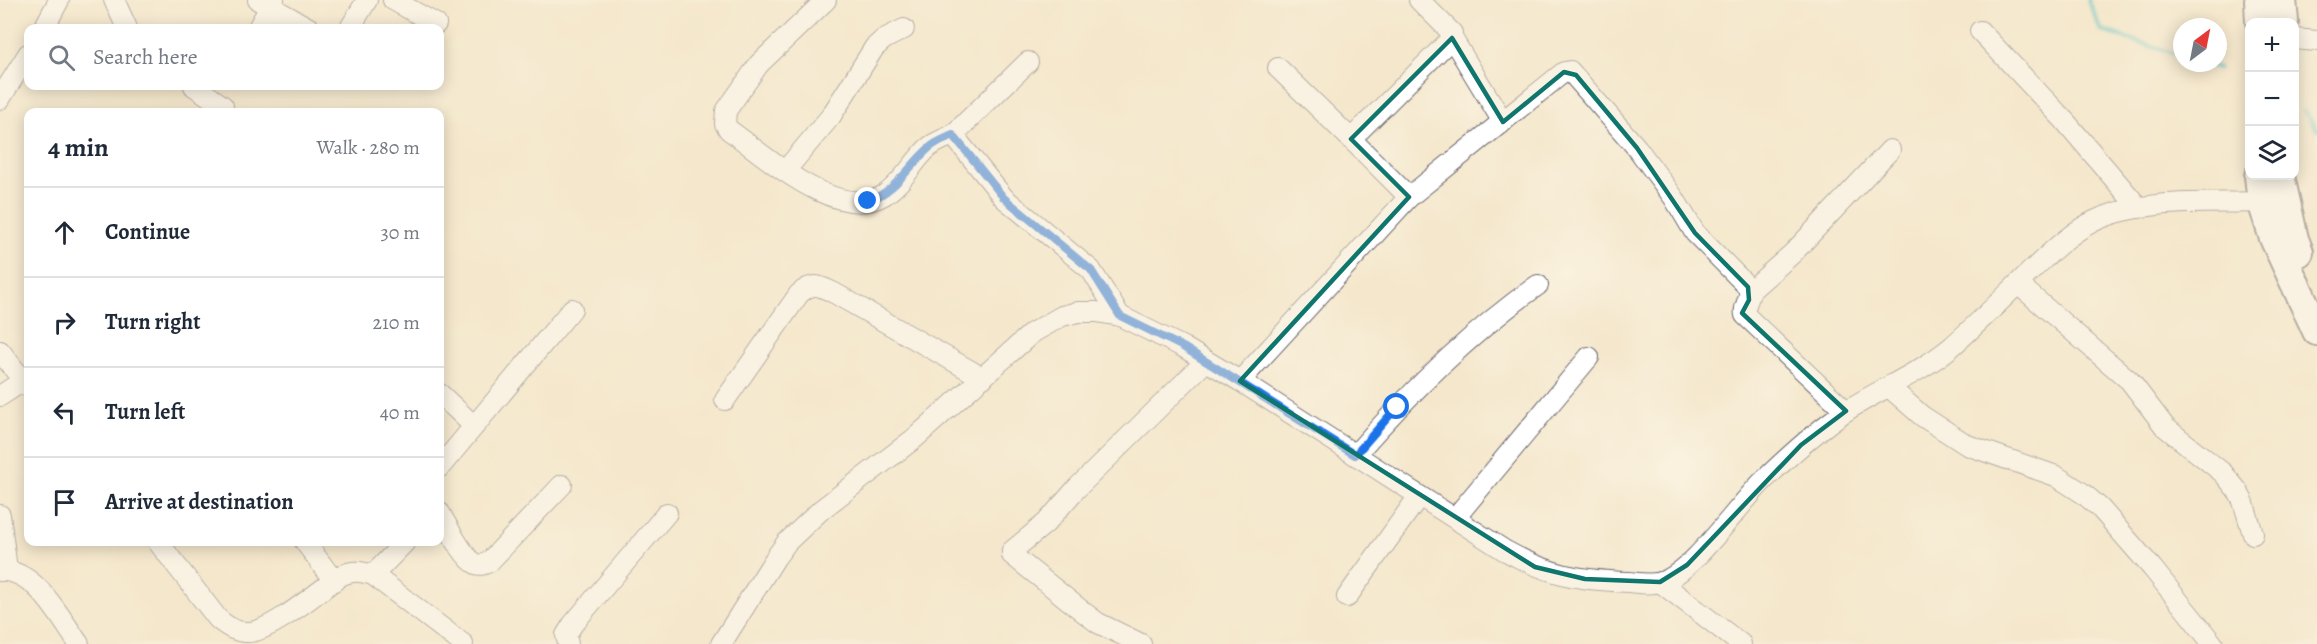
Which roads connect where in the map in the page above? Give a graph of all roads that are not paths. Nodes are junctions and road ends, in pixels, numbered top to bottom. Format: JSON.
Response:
{"nodes":[{"id":1,"x":59,"y":0,"type":"edge"},
{"id":2,"x":114,"y":0,"type":"edge"},
{"id":3,"x":367,"y":0,"type":"edge"},
{"id":4,"x":393,"y":0,"type":"edge"},
{"id":5,"x":826,"y":0,"type":"edge"},
{"id":6,"x":1419,"y":0,"type":"edge"},
{"id":7,"x":2259,"y":0,"type":"edge"},
{"id":8,"x":2282,"y":0,"type":"edge"},
{"id":9,"x":267,"y":2,"type":"edge"},
{"id":10,"x":2260,"y":18,"type":"edge"},
{"id":11,"x":2284,"y":18,"type":"edge"},
{"id":12,"x":46,"y":24,"type":"edge"},
{"id":13,"x":125,"y":24,"type":"edge"},
{"id":14,"x":259,"y":24,"type":"edge"},
{"id":15,"x":303,"y":24,"type":"edge"},
{"id":16,"x":352,"y":24,"type":"edge"},
{"id":17,"x":436,"y":24,"type":"dead end"},
{"id":18,"x":904,"y":29,"type":"dead end"},
{"id":19,"x":1980,"y":31,"type":"dead end"},
{"id":20,"x":1452,"y":38,"type":"junction"},
{"id":21,"x":2299,"y":39,"type":"edge"},
{"id":22,"x":2317,"y":41,"type":"edge"},
{"id":23,"x":24,"y":60,"type":"edge"},
{"id":24,"x":1028,"y":62,"type":"dead end"},
{"id":25,"x":1278,"y":68,"type":"dead end"},
{"id":26,"x":200,"y":90,"type":"edge"},
{"id":27,"x":0,"y":99,"type":"edge"},
{"id":28,"x":224,"y":106,"type":"dead end"},
{"id":29,"x":1503,"y":122,"type":"junction"},
{"id":30,"x":953,"y":135,"type":"junction"},
{"id":31,"x":1351,"y":139,"type":"junction"},
{"id":32,"x":1890,"y":150,"type":"dead end"},
{"id":33,"x":786,"y":171,"type":"junction"},
{"id":34,"x":2281,"y":180,"type":"edge"},
{"id":35,"x":2260,"y":189,"type":"edge"},
{"id":36,"x":1409,"y":197,"type":"junction"},
{"id":37,"x":2139,"y":208,"type":"junction"},
{"id":38,"x":2018,"y":284,"type":"junction"},
{"id":39,"x":1538,"y":285,"type":"dead end"},
{"id":40,"x":2317,"y":290,"type":"edge"},
{"id":41,"x":1750,"y":291,"type":"junction"},
{"id":42,"x":572,"y":309,"type":"dead end"},
{"id":43,"x":1120,"y":316,"type":"junction"},
{"id":44,"x":2317,"y":331,"type":"edge"},
{"id":45,"x":0,"y":351,"type":"edge"},
{"id":46,"x":1589,"y":357,"type":"dead end"},
{"id":47,"x":1206,"y":361,"type":"junction"},
{"id":48,"x":983,"y":378,"type":"junction"},
{"id":49,"x":24,"y":381,"type":"edge"},
{"id":50,"x":1240,"y":381,"type":"junction"},
{"id":51,"x":24,"y":385,"type":"edge"},
{"id":52,"x":1889,"y":387,"type":"junction"},
{"id":53,"x":0,"y":396,"type":"edge"},
{"id":54,"x":444,"y":398,"type":"edge"},
{"id":55,"x":725,"y":400,"type":"dead end"},
{"id":56,"x":1846,"y":411,"type":"junction"},
{"id":57,"x":474,"y":426,"type":"junction"},
{"id":58,"x":1355,"y":455,"type":"junction"},
{"id":59,"x":444,"y":462,"type":"edge"},
{"id":60,"x":562,"y":485,"type":"dead end"},
{"id":61,"x":1419,"y":496,"type":"junction"},
{"id":62,"x":668,"y":513,"type":"dead end"},
{"id":63,"x":0,"y":515,"type":"edge"},
{"id":64,"x":1455,"y":518,"type":"junction"},
{"id":65,"x":444,"y":519,"type":"edge"},
{"id":66,"x":2253,"y":534,"type":"dead end"},
{"id":67,"x":162,"y":546,"type":"edge"},
{"id":68,"x":308,"y":546,"type":"edge"},
{"id":69,"x":401,"y":546,"type":"edge"},
{"id":70,"x":4,"y":570,"type":"edge"},
{"id":71,"x":373,"y":575,"type":"junction"},
{"id":72,"x":334,"y":581,"type":"junction"},
{"id":73,"x":1660,"y":582,"type":"junction"},
{"id":74,"x":1347,"y":597,"type":"dead end"},
{"id":75,"x":238,"y":637,"type":"edge"},
{"id":76,"x":451,"y":640,"type":"edge"},
{"id":77,"x":79,"y":644,"type":"edge"},
{"id":78,"x":568,"y":644,"type":"edge"},
{"id":79,"x":721,"y":644,"type":"edge"},
{"id":80,"x":1141,"y":644,"type":"edge"},
{"id":81,"x":1741,"y":644,"type":"edge"},
{"id":82,"x":2213,"y":644,"type":"edge"}],
"edges":[{"from":1,"to":12,"type":"street"},
{"from":2,"to":13,"type":"street"},
{"from":3,"to":16,"type":"street"},
{"from":4,"to":17,"type":"street"},
{"from":5,"to":33,"type":"street"},
{"from":6,"to":20,"type":"street"},
{"from":7,"to":10,"type":"main road"},
{"from":8,"to":11,"type":"main road"},
{"from":9,"to":14,"type":"street"},
{"from":9,"to":15,"type":"street"},
{"from":18,"to":33,"type":"street"},
{"from":19,"to":37,"type":"street"},
{"from":20,"to":29,"type":"street"},
{"from":20,"to":31,"type":"street"},
{"from":21,"to":22,"type":"street"},
{"from":23,"to":27,"type":"street"},
{"from":24,"to":30,"type":"street"},
{"from":25,"to":31,"type":"street"},
{"from":26,"to":28,"type":"street"},
{"from":29,"to":36,"type":"street"},
{"from":29,"to":41,"type":"street"},
{"from":30,"to":33,"type":"street"},
{"from":30,"to":43,"type":"street"},
{"from":31,"to":36,"type":"street"},
{"from":32,"to":41,"type":"street"},
{"from":34,"to":40,"type":"main road"},
{"from":35,"to":37,"type":"street"},
{"from":35,"to":44,"type":"main road"},
{"from":36,"to":50,"type":"street"},
{"from":37,"to":38,"type":"street"},
{"from":38,"to":52,"type":"street"},
{"from":38,"to":66,"type":"street"},
{"from":39,"to":58,"type":"street"},
{"from":41,"to":56,"type":"street"},
{"from":42,"to":57,"type":"street"},
{"from":43,"to":47,"type":"street"},
{"from":43,"to":48,"type":"street"},
{"from":45,"to":49,"type":"street"},
{"from":46,"to":64,"type":"street"},
{"from":47,"to":50,"type":"street"},
{"from":47,"to":80,"type":"street"},
{"from":48,"to":55,"type":"street"},
{"from":48,"to":79,"type":"street"},
{"from":50,"to":58,"type":"street"},
{"from":51,"to":53,"type":"street"},
{"from":52,"to":56,"type":"street"},
{"from":52,"to":82,"type":"street"},
{"from":54,"to":57,"type":"street"},
{"from":56,"to":73,"type":"street"},
{"from":57,"to":59,"type":"street"},
{"from":58,"to":61,"type":"street"},
{"from":60,"to":65,"type":"street"},
{"from":61,"to":64,"type":"street"},
{"from":61,"to":74,"type":"street"},
{"from":62,"to":78,"type":"street"},
{"from":63,"to":70,"type":"street"},
{"from":64,"to":73,"type":"street"},
{"from":67,"to":75,"type":"street"},
{"from":68,"to":72,"type":"street"},
{"from":69,"to":71,"type":"street"},
{"from":70,"to":77,"type":"street"},
{"from":71,"to":72,"type":"street"},
{"from":71,"to":76,"type":"street"},
{"from":72,"to":75,"type":"street"},
{"from":73,"to":81,"type":"street"}]}
